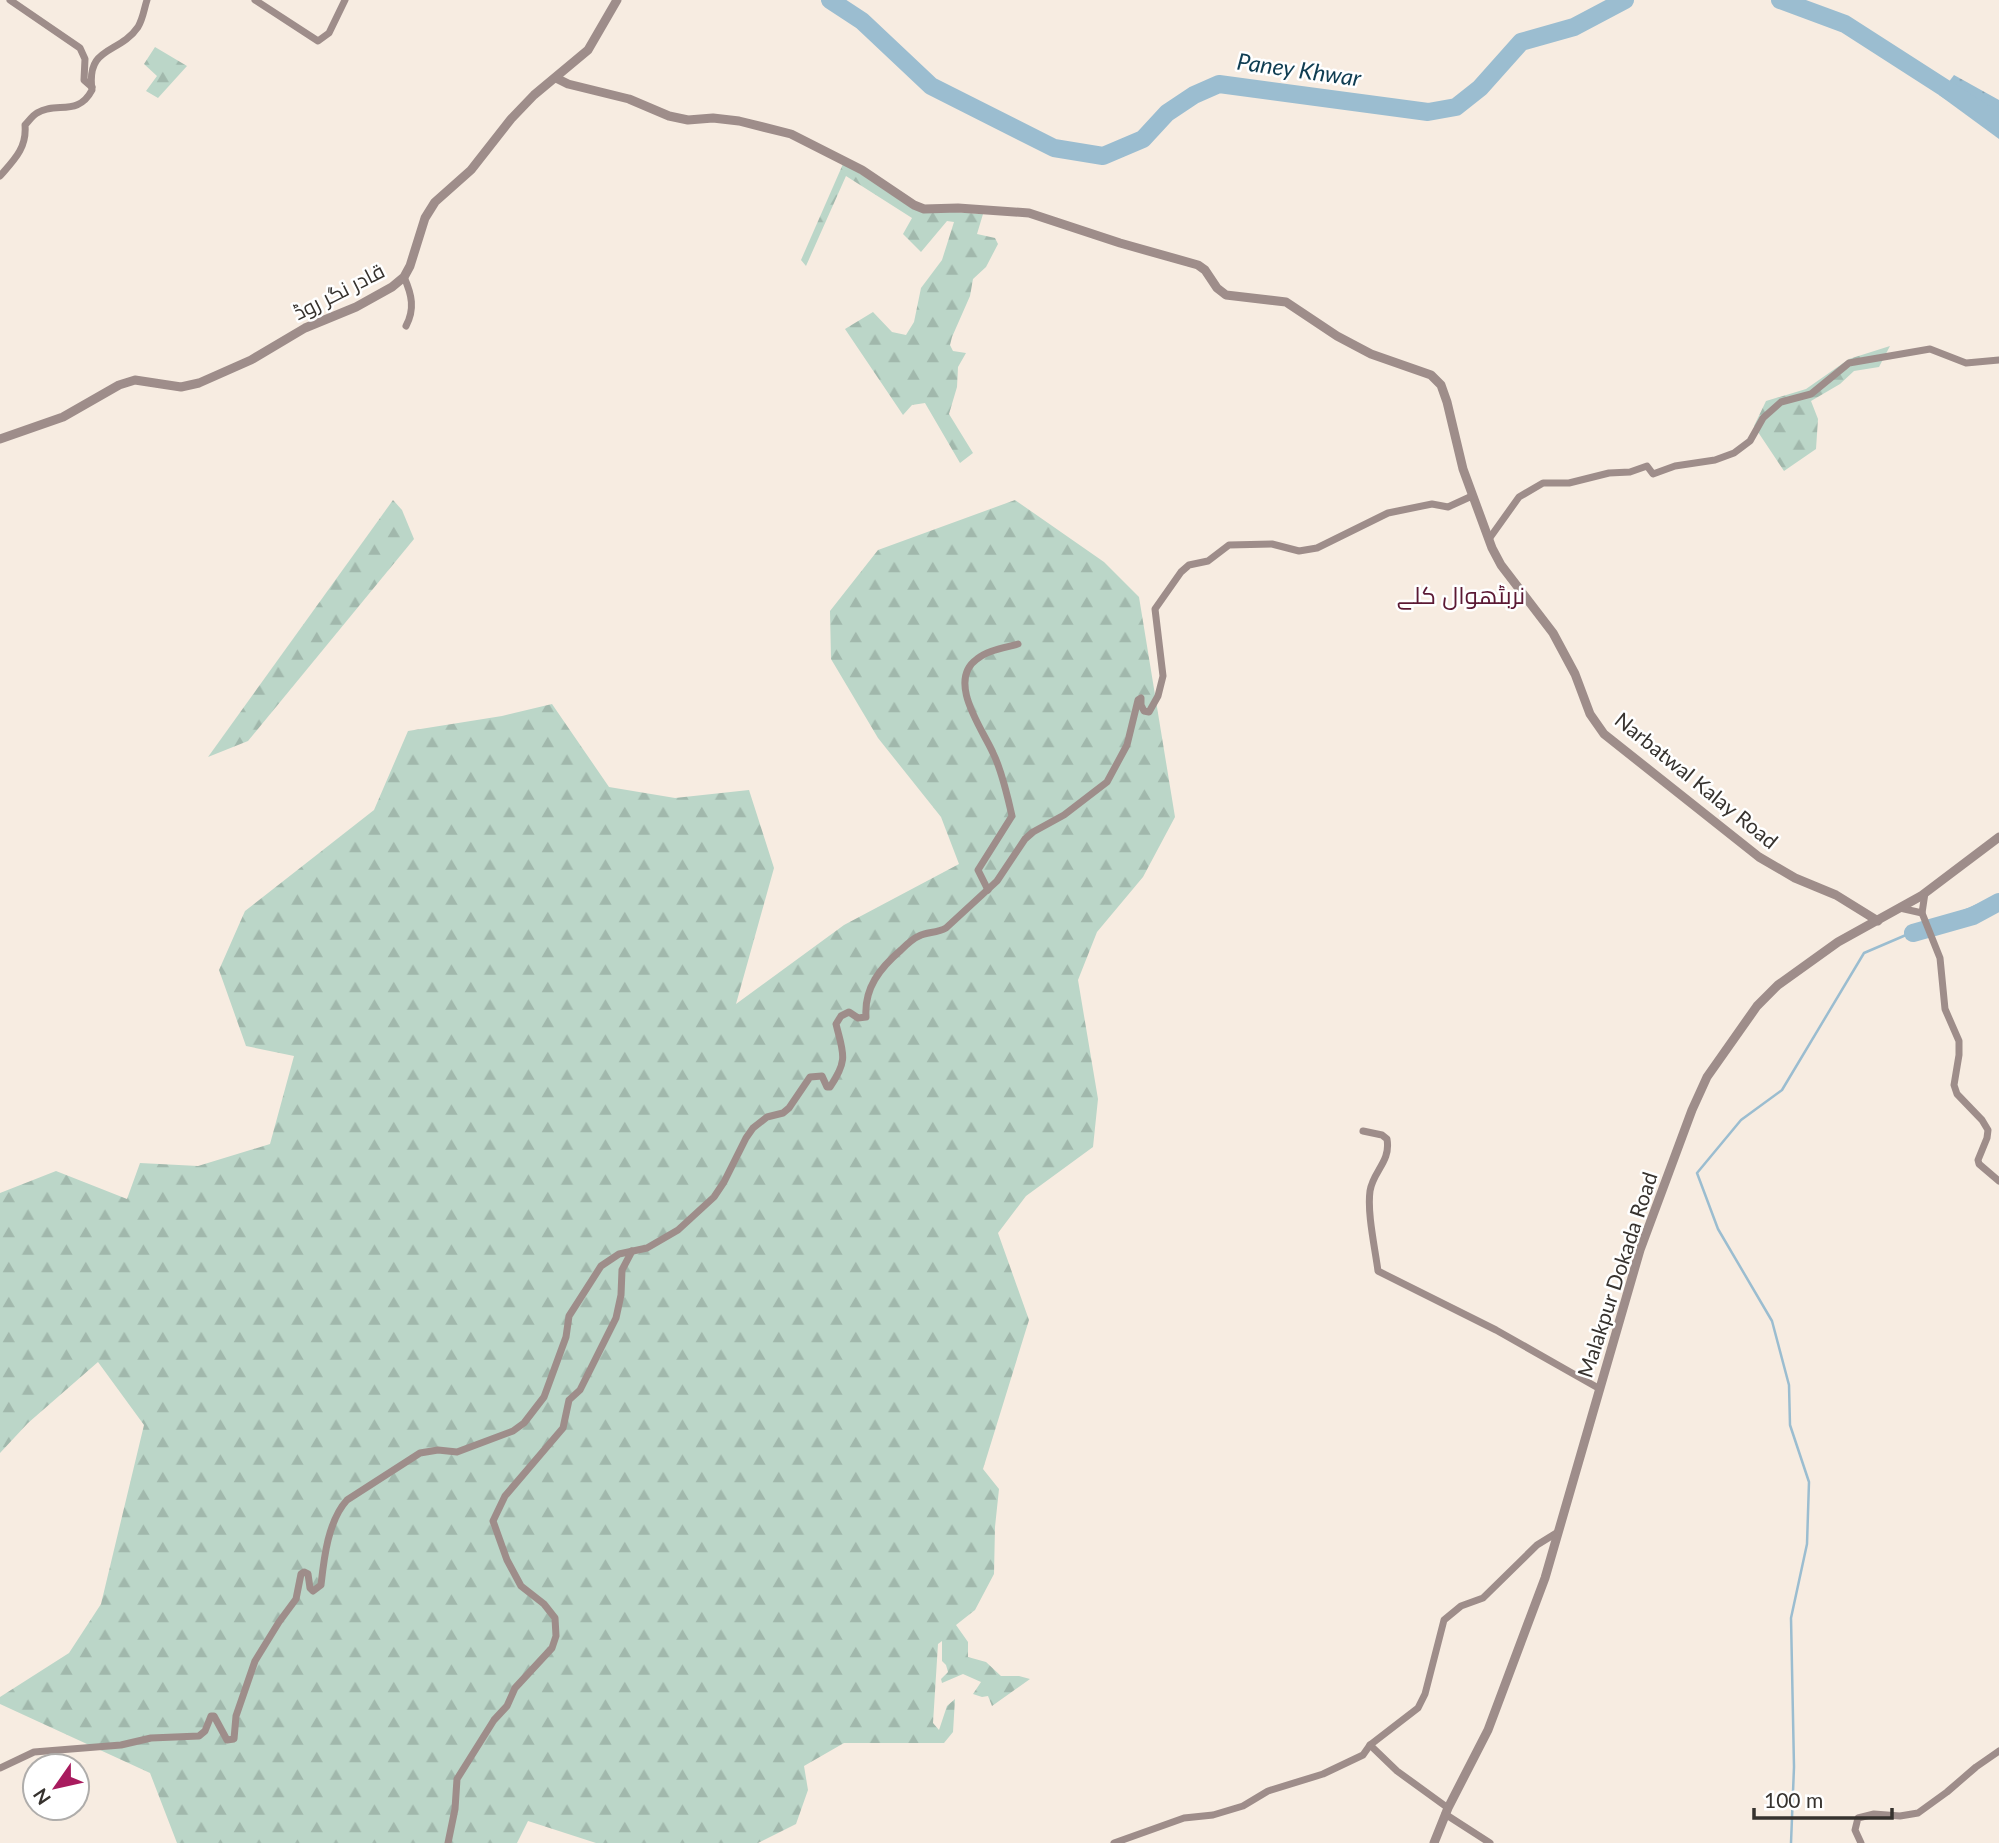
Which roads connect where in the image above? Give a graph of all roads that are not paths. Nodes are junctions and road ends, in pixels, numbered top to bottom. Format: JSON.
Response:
{"nodes":[{"id":1,"x":10,"y":0,"type":"edge"},
{"id":2,"x":147,"y":0,"type":"edge"},
{"id":3,"x":255,"y":0,"type":"edge"},
{"id":4,"x":345,"y":0,"type":"edge"},
{"id":5,"x":617,"y":0,"type":"edge"},
{"id":6,"x":556,"y":78,"type":"junction"},
{"id":7,"x":92,"y":87,"type":"junction"},
{"id":8,"x":0,"y":176,"type":"edge"},
{"id":9,"x":404,"y":277,"type":"junction"},
{"id":10,"x":406,"y":327,"type":"dead end"},
{"id":11,"x":1999,"y":359,"type":"edge"},
{"id":12,"x":0,"y":439,"type":"edge"},
{"id":13,"x":1472,"y":496,"type":"junction"},
{"id":14,"x":1489,"y":539,"type":"junction"},
{"id":15,"x":1018,"y":644,"type":"dead end"},
{"id":16,"x":1999,"y":837,"type":"edge"},
{"id":17,"x":988,"y":890,"type":"junction"},
{"id":18,"x":1925,"y":893,"type":"junction"},
{"id":19,"x":1900,"y":908,"type":"junction"},
{"id":20,"x":1922,"y":914,"type":"junction"},
{"id":21,"x":1878,"y":921,"type":"junction"},
{"id":22,"x":1363,"y":1131,"type":"dead end"},
{"id":23,"x":1999,"y":1181,"type":"edge"},
{"id":24,"x":632,"y":1251,"type":"junction"},
{"id":25,"x":1600,"y":1389,"type":"junction"},
{"id":26,"x":1558,"y":1532,"type":"junction"},
{"id":27,"x":1370,"y":1745,"type":"junction"},
{"id":28,"x":1999,"y":1751,"type":"edge"},
{"id":29,"x":0,"y":1768,"type":"edge"},
{"id":30,"x":1447,"y":1811,"type":"junction"},
{"id":31,"x":448,"y":1843,"type":"edge"},
{"id":32,"x":1114,"y":1843,"type":"edge"},
{"id":33,"x":1434,"y":1843,"type":"edge"},
{"id":34,"x":1490,"y":1843,"type":"edge"},
{"id":35,"x":1861,"y":1843,"type":"edge"}],
"edges":[{"from":1,"to":7,"type":"street"},
{"from":2,"to":7,"type":"street"},
{"from":3,"to":4,"type":"street"},
{"from":5,"to":6,"type":"street","name":"قادر نگر روڈ"},
{"from":6,"to":9,"type":"street","name":"قادر نگر روڈ"},
{"from":6,"to":13,"type":"street","name":"Narbatwal Kalay Road"},
{"from":7,"to":8,"type":"street"},
{"from":9,"to":10,"type":"street"},
{"from":9,"to":12,"type":"street","name":"قادر نگر روڈ"},
{"from":11,"to":14,"type":"street"},
{"from":13,"to":14,"type":"street","name":"Narbatwal Kalay Road"},
{"from":13,"to":17,"type":"street"},
{"from":14,"to":21,"type":"street","name":"Narbatwal Kalay Road"},
{"from":15,"to":17,"type":"street"},
{"from":16,"to":18,"type":"street","name":"Malakpur Dokada Road"},
{"from":17,"to":24,"type":"street"},
{"from":18,"to":19,"type":"street","name":"Malakpur Dokada Road"},
{"from":18,"to":20,"type":"street"},
{"from":19,"to":20,"type":"street"},
{"from":19,"to":21,"type":"street","name":"Malakpur Dokada Road"},
{"from":20,"to":23,"type":"street"},
{"from":21,"to":25,"type":"street","name":"Malakpur Dokada Road"},
{"from":22,"to":25,"type":"street"},
{"from":24,"to":29,"type":"street"},
{"from":24,"to":31,"type":"street"},
{"from":25,"to":26,"type":"street","name":"Malakpur Dokada Road"},
{"from":26,"to":27,"type":"street"},
{"from":26,"to":30,"type":"street","name":"Malakpur Dokada Road"},
{"from":27,"to":30,"type":"street"},
{"from":27,"to":32,"type":"street"},
{"from":28,"to":35,"type":"street"},
{"from":30,"to":33,"type":"street","name":"Malakpur Dokada Road"},
{"from":30,"to":34,"type":"street"}]}
